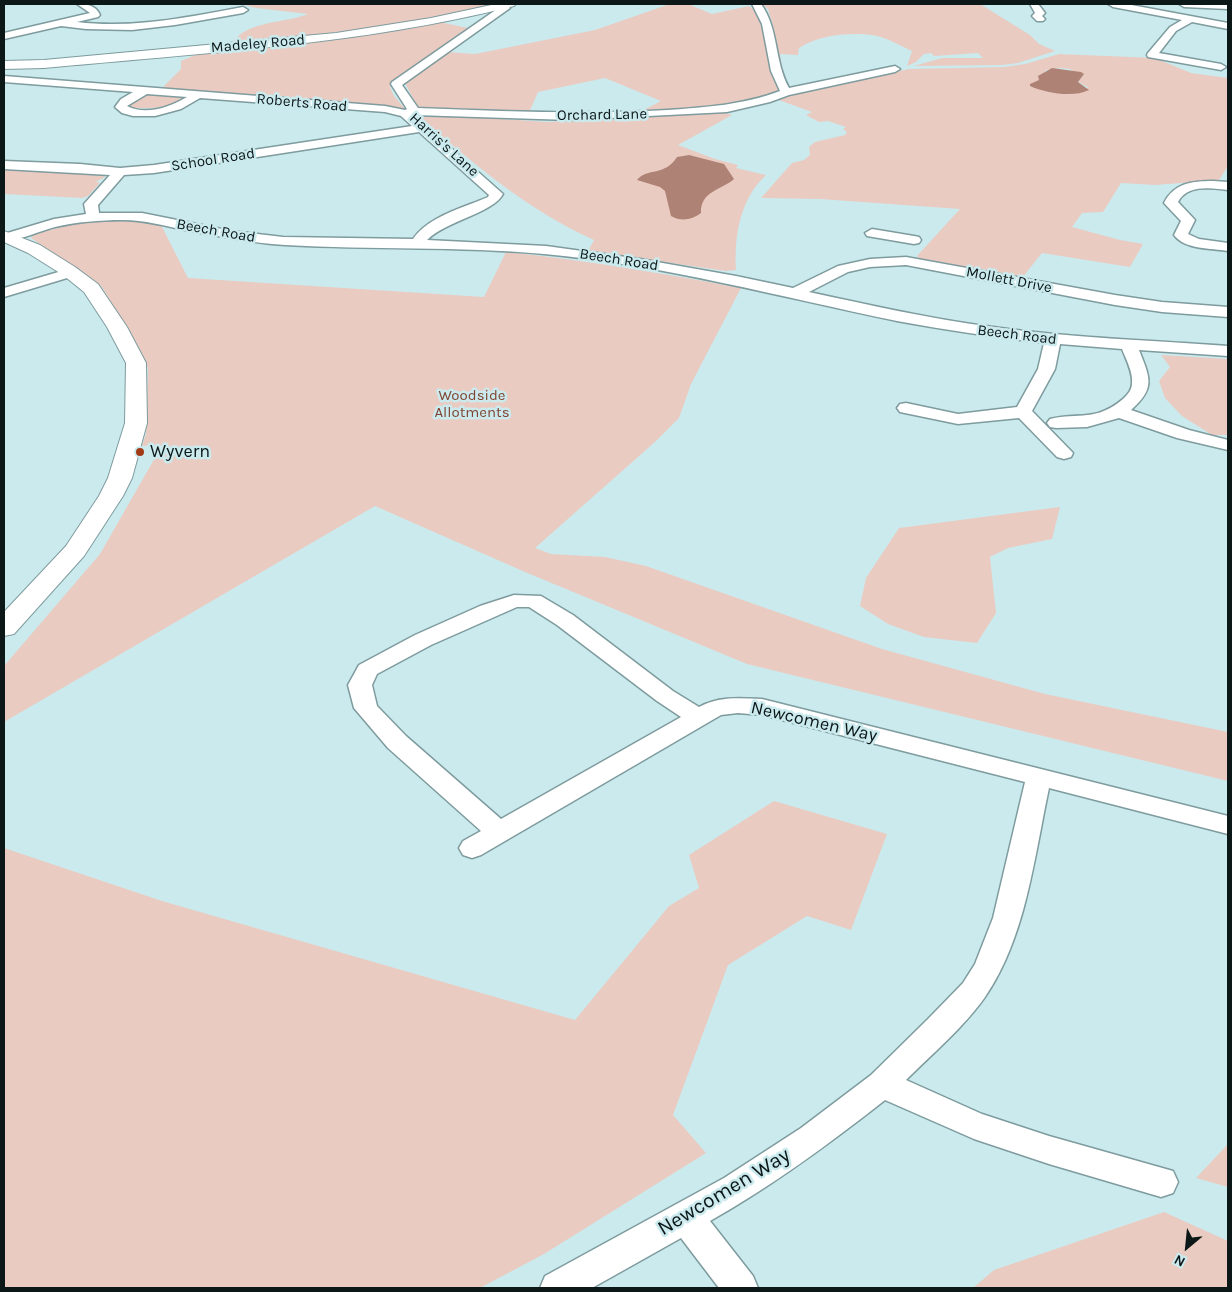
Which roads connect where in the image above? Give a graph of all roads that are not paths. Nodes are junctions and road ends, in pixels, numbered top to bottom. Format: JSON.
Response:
{"nodes":[{"id":1,"x":81,"y":4,"type":"edge"},
{"id":2,"x":507,"y":4,"type":"edge"},
{"id":3,"x":756,"y":4,"type":"edge"},
{"id":4,"x":1034,"y":4,"type":"edge"},
{"id":5,"x":1114,"y":4,"type":"edge"},
{"id":6,"x":1186,"y":4,"type":"edge"},
{"id":7,"x":1228,"y":6,"type":"edge"},
{"id":8,"x":243,"y":10,"type":"dead end"},
{"id":9,"x":1040,"y":19,"type":"dead end"},
{"id":10,"x":1186,"y":19,"type":"junction"},
{"id":11,"x":62,"y":23,"type":"junction"},
{"id":12,"x":1228,"y":26,"type":"edge"},
{"id":13,"x":4,"y":36,"type":"edge"},
{"id":14,"x":4,"y":66,"type":"edge"},
{"id":15,"x":1220,"y":67,"type":"dead end"},
{"id":16,"x":895,"y":69,"type":"dead end"},
{"id":17,"x":4,"y":79,"type":"edge"},
{"id":18,"x":146,"y":90,"type":"junction"},
{"id":19,"x":786,"y":92,"type":"junction"},
{"id":20,"x":198,"y":94,"type":"junction"},
{"id":21,"x":410,"y":112,"type":"junction"},
{"id":22,"x":422,"y":128,"type":"junction"},
{"id":23,"x":4,"y":165,"type":"edge"},
{"id":24,"x":120,"y":172,"type":"junction"},
{"id":25,"x":1228,"y":186,"type":"edge"},
{"id":26,"x":93,"y":217,"type":"junction"},
{"id":27,"x":872,"y":233,"type":"dead end"},
{"id":28,"x":6,"y":236,"type":"edge"},
{"id":29,"x":418,"y":244,"type":"junction"},
{"id":30,"x":1228,"y":246,"type":"edge"},
{"id":31,"x":906,"y":261,"type":"junction"},
{"id":32,"x":72,"y":272,"type":"junction"},
{"id":33,"x":4,"y":293,"type":"edge"},
{"id":34,"x":795,"y":293,"type":"junction"},
{"id":35,"x":1228,"y":312,"type":"edge"},
{"id":36,"x":1052,"y":340,"type":"junction"},
{"id":37,"x":1129,"y":346,"type":"junction"},
{"id":38,"x":1228,"y":352,"type":"edge"},
{"id":39,"x":906,"y":408,"type":"dead end"},
{"id":40,"x":1023,"y":412,"type":"junction"},
{"id":41,"x":1119,"y":412,"type":"junction"},
{"id":42,"x":1056,"y":424,"type":"dead end"},
{"id":43,"x":1228,"y":446,"type":"edge"},
{"id":44,"x":1064,"y":453,"type":"dead end"},
{"id":45,"x":9,"y":618,"type":"edge"},
{"id":46,"x":697,"y":717,"type":"junction"},
{"id":47,"x":1039,"y":777,"type":"junction"},
{"id":48,"x":1228,"y":825,"type":"edge"},
{"id":49,"x":499,"y":832,"type":"junction"},
{"id":50,"x":472,"y":848,"type":"dead end"},
{"id":51,"x":882,"y":1084,"type":"junction"},
{"id":52,"x":1162,"y":1182,"type":"dead end"},
{"id":53,"x":686,"y":1217,"type":"junction"},
{"id":54,"x":558,"y":1288,"type":"edge"},
{"id":55,"x":740,"y":1288,"type":"edge"}],
"edges":[{"from":1,"to":11,"type":"street"},
{"from":2,"to":14,"type":"main road","name":"Madeley Road"},
{"from":2,"to":21,"type":"street","name":"Harris's Lane"},
{"from":3,"to":19,"type":"street"},
{"from":4,"to":9,"type":"street"},
{"from":5,"to":10,"type":"street"},
{"from":6,"to":7,"type":"street"},
{"from":6,"to":10,"type":"street"},
{"from":8,"to":11,"type":"street"},
{"from":10,"to":12,"type":"street"},
{"from":10,"to":15,"type":"street"},
{"from":11,"to":13,"type":"street"},
{"from":16,"to":19,"type":"street","name":"Orchard Lane"},
{"from":17,"to":18,"type":"street","name":"Roberts Road"},
{"from":18,"to":20,"type":"street","name":"Roberts Road"},
{"from":18,"to":20,"type":"street"},
{"from":19,"to":21,"type":"street","name":"Orchard Lane"},
{"from":20,"to":21,"type":"street","name":"Roberts Road"},
{"from":21,"to":22,"type":"street","name":"Harris's Lane"},
{"from":22,"to":24,"type":"street","name":"School Road"},
{"from":22,"to":29,"type":"street","name":"Harris's Lane"},
{"from":23,"to":24,"type":"street","name":"School Road"},
{"from":24,"to":26,"type":"street"},
{"from":25,"to":30,"type":"street"},
{"from":26,"to":28,"type":"street","name":"Beech Road"},
{"from":26,"to":29,"type":"street","name":"Beech Road"},
{"from":27,"to":31,"type":"street"},
{"from":28,"to":32,"type":"main road"},
{"from":29,"to":34,"type":"street","name":"Beech Road"},
{"from":31,"to":34,"type":"street","name":"Mollett Drive"},
{"from":31,"to":35,"type":"street","name":"Mollett Drive"},
{"from":32,"to":33,"type":"street"},
{"from":32,"to":45,"type":"main road"},
{"from":34,"to":36,"type":"street","name":"Beech Road"},
{"from":36,"to":37,"type":"street","name":"Beech Road"},
{"from":36,"to":40,"type":"street"},
{"from":37,"to":38,"type":"street","name":"Beech Road"},
{"from":37,"to":41,"type":"street"},
{"from":39,"to":40,"type":"street"},
{"from":40,"to":44,"type":"street"},
{"from":41,"to":42,"type":"street"},
{"from":41,"to":43,"type":"street"},
{"from":46,"to":47,"type":"street","name":"Newcomen Way"},
{"from":46,"to":49,"type":"street","name":"Newcomen Way"},
{"from":46,"to":49,"type":"street"},
{"from":47,"to":48,"type":"street","name":"Newcomen Way"},
{"from":47,"to":51,"type":"street","name":"Newcomen Way"},
{"from":49,"to":50,"type":"street","name":"Newcomen Way"},
{"from":51,"to":52,"type":"street"},
{"from":51,"to":53,"type":"street","name":"Newcomen Way"},
{"from":53,"to":54,"type":"street","name":"Newcomen Way"},
{"from":53,"to":55,"type":"street"}]}
